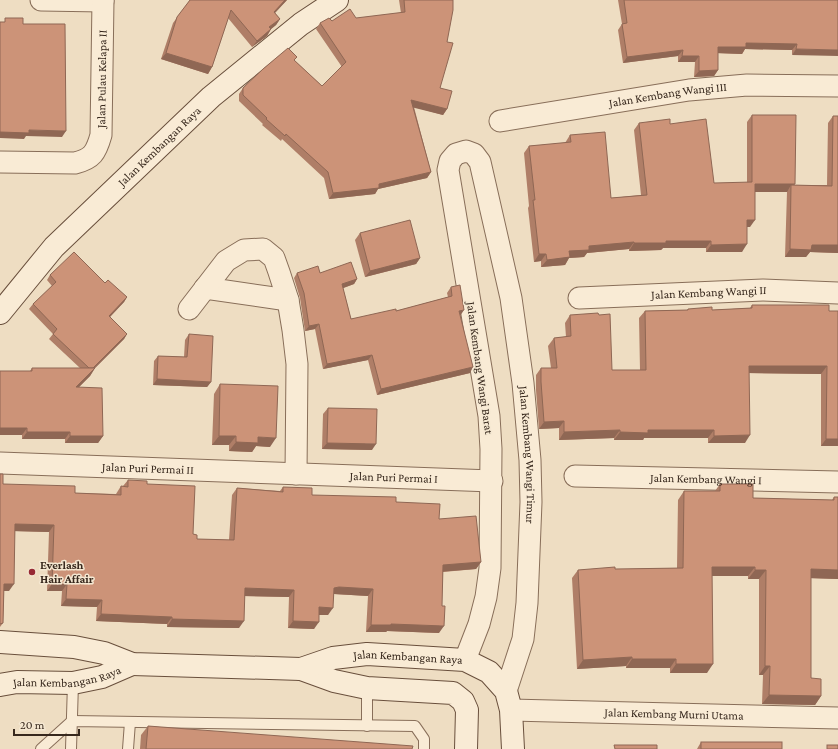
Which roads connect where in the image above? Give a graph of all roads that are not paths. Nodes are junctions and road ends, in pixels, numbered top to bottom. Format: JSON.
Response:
{"nodes":[{"id":1,"x":41,"y":0,"type":"edge"},
{"id":2,"x":337,"y":0,"type":"edge"},
{"id":3,"x":103,"y":1,"type":"edge"},
{"id":4,"x":838,"y":86,"type":"edge"},
{"id":5,"x":500,"y":121,"type":"dead end"},
{"id":6,"x":0,"y":162,"type":"edge"},
{"id":7,"x":480,"y":162,"type":"joint"},
{"id":8,"x":205,"y":288,"type":"junction"},
{"id":9,"x":838,"y":293,"type":"edge"},
{"id":10,"x":579,"y":298,"type":"dead end"},
{"id":11,"x":288,"y":300,"type":"junction"},
{"id":12,"x":189,"y":309,"type":"dead end"},
{"id":13,"x":0,"y":313,"type":"edge"},
{"id":14,"x":0,"y":464,"type":"edge"},
{"id":15,"x":296,"y":474,"type":"junction"},
{"id":16,"x":574,"y":476,"type":"dead end"},
{"id":17,"x":492,"y":480,"type":"junction"},
{"id":18,"x":838,"y":482,"type":"edge"},
{"id":19,"x":0,"y":642,"type":"edge"},
{"id":20,"x":465,"y":660,"type":"junction"},
{"id":21,"x":132,"y":664,"type":"junction"},
{"id":22,"x":302,"y":669,"type":"junction"},
{"id":23,"x":73,"y":683,"type":"junction"},
{"id":24,"x":0,"y":685,"type":"edge"},
{"id":25,"x":367,"y":688,"type":"junction"},
{"id":26,"x":508,"y":700,"type":"junction"},
{"id":27,"x":838,"y":718,"type":"edge"},
{"id":28,"x":72,"y":721,"type":"junction"},
{"id":29,"x":130,"y":722,"type":"junction"},
{"id":30,"x":367,"y":726,"type":"junction"},
{"id":31,"x":41,"y":749,"type":"edge"},
{"id":32,"x":71,"y":749,"type":"edge"},
{"id":33,"x":128,"y":749,"type":"edge"},
{"id":34,"x":424,"y":749,"type":"edge"},
{"id":35,"x":466,"y":749,"type":"edge"},
{"id":36,"x":513,"y":749,"type":"edge"}],
"edges":[{"from":1,"to":3,"type":"street"},
{"from":2,"to":13,"type":"main road","name":"Jalan Kembangan Raya"},
{"from":3,"to":6,"type":"street","name":"Jalan Pulau Kelapa II"},
{"from":4,"to":5,"type":"street","name":"Jalan Kembang Wangi III"},
{"from":7,"to":17,"type":"street","name":"Jalan Kembang Wangi Barat"},
{"from":7,"to":26,"type":"street","name":"Jalan Kembang Wangi Timur"},
{"from":8,"to":11,"type":"street"},
{"from":8,"to":11,"type":"street"},
{"from":8,"to":12,"type":"street"},
{"from":9,"to":10,"type":"street","name":"Jalan Kembang Wangi II"},
{"from":11,"to":15,"type":"street"},
{"from":14,"to":15,"type":"street","name":"Jalan Puri Permai II"},
{"from":15,"to":17,"type":"street","name":"Jalan Puri Permai I"},
{"from":16,"to":18,"type":"street","name":"Jalan Kembang Wangi I"},
{"from":17,"to":20,"type":"street","name":"Jalan Kembang Wangi Barat"},
{"from":19,"to":21,"type":"main road","name":"Jalan Kembangan Raya"},
{"from":20,"to":22,"type":"main road","name":"Jalan Kembangan Raya"},
{"from":20,"to":26,"type":"main road","name":"Jalan Kembangan Raya"},
{"from":21,"to":22,"type":"main road","name":"Jalan Kembangan Raya"},
{"from":21,"to":23,"type":"main road","name":"Jalan Kembangan Raya"},
{"from":22,"to":25,"type":"main road","name":"Jalan Kembangan Raya"},
{"from":23,"to":24,"type":"main road","name":"Jalan Kembangan Raya"},
{"from":23,"to":28,"type":"lane"},
{"from":25,"to":30,"type":"lane"},
{"from":25,"to":35,"type":"main road","name":"Jalan Kembangan Raya"},
{"from":26,"to":27,"type":"street","name":"Jalan Kembang Murni Utama"},
{"from":26,"to":36,"type":"main road","name":"Jalan Kembang Wangi Timur"},
{"from":28,"to":29,"type":"lane"},
{"from":28,"to":31,"type":"lane"},
{"from":28,"to":32,"type":"lane"},
{"from":29,"to":30,"type":"lane"},
{"from":29,"to":33,"type":"lane"},
{"from":30,"to":34,"type":"lane"}]}
